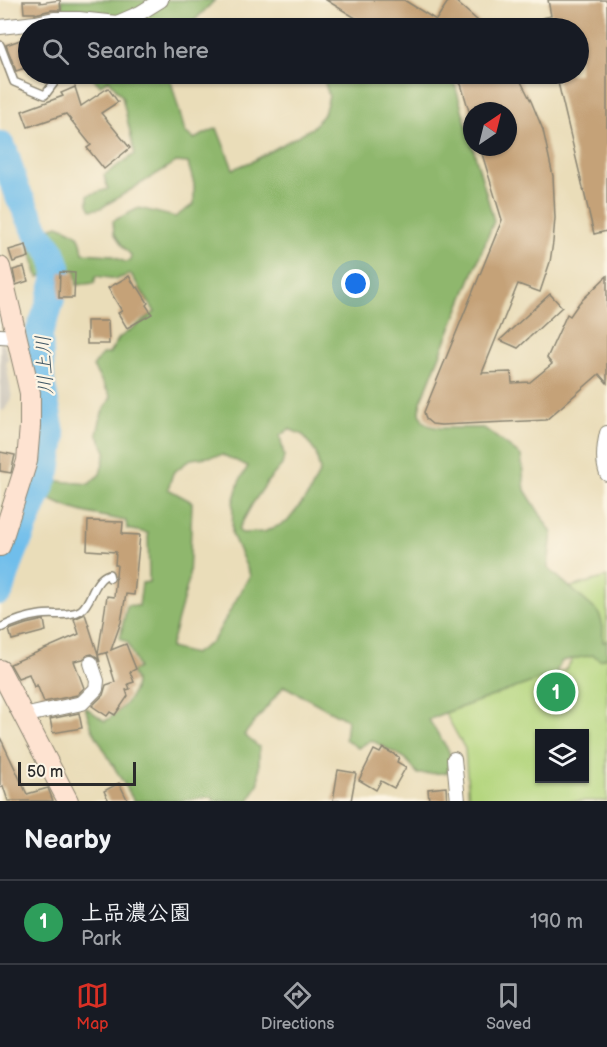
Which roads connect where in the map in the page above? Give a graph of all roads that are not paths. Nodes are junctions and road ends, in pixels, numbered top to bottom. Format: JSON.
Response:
{"nodes":[{"id":1,"x":161,"y":0,"type":"edge"},
{"id":2,"x":130,"y":18,"type":"edge"},
{"id":3,"x":18,"y":25,"type":"edge"},
{"id":4,"x":0,"y":27,"type":"edge"},
{"id":5,"x":0,"y":45,"type":"edge"},
{"id":6,"x":18,"y":84,"type":"edge"},
{"id":7,"x":19,"y":84,"type":"edge"},
{"id":8,"x":53,"y":84,"type":"edge"},
{"id":9,"x":0,"y":267,"type":"edge"},
{"id":10,"x":8,"y":337,"type":"edge"},
{"id":11,"x":607,"y":433,"type":"edge"},
{"id":12,"x":607,"y":474,"type":"edge"},
{"id":13,"x":0,"y":546,"type":"edge"},
{"id":14,"x":110,"y":578,"type":"dead end"},
{"id":15,"x":0,"y":628,"type":"edge"},
{"id":16,"x":91,"y":663,"type":"dead end"},
{"id":17,"x":0,"y":670,"type":"edge"},
{"id":18,"x":6,"y":697,"type":"edge"},
{"id":19,"x":23,"y":716,"type":"junction"},
{"id":20,"x":454,"y":759,"type":"dead end"},
{"id":21,"x":68,"y":801,"type":"edge"},
{"id":22,"x":458,"y":801,"type":"edge"}],
"edges":[{"from":1,"to":2,"type":"street"},
{"from":3,"to":4,"type":"street"},
{"from":5,"to":6,"type":"lane"},
{"from":7,"to":8,"type":"lane"},
{"from":9,"to":10,"type":"street"},
{"from":10,"to":13,"type":"street"},
{"from":11,"to":12,"type":"street"},
{"from":14,"to":15,"type":"lane"},
{"from":16,"to":19,"type":"street"},
{"from":17,"to":18,"type":"street"},
{"from":18,"to":19,"type":"street"},
{"from":19,"to":21,"type":"street"},
{"from":20,"to":22,"type":"street"}]}
